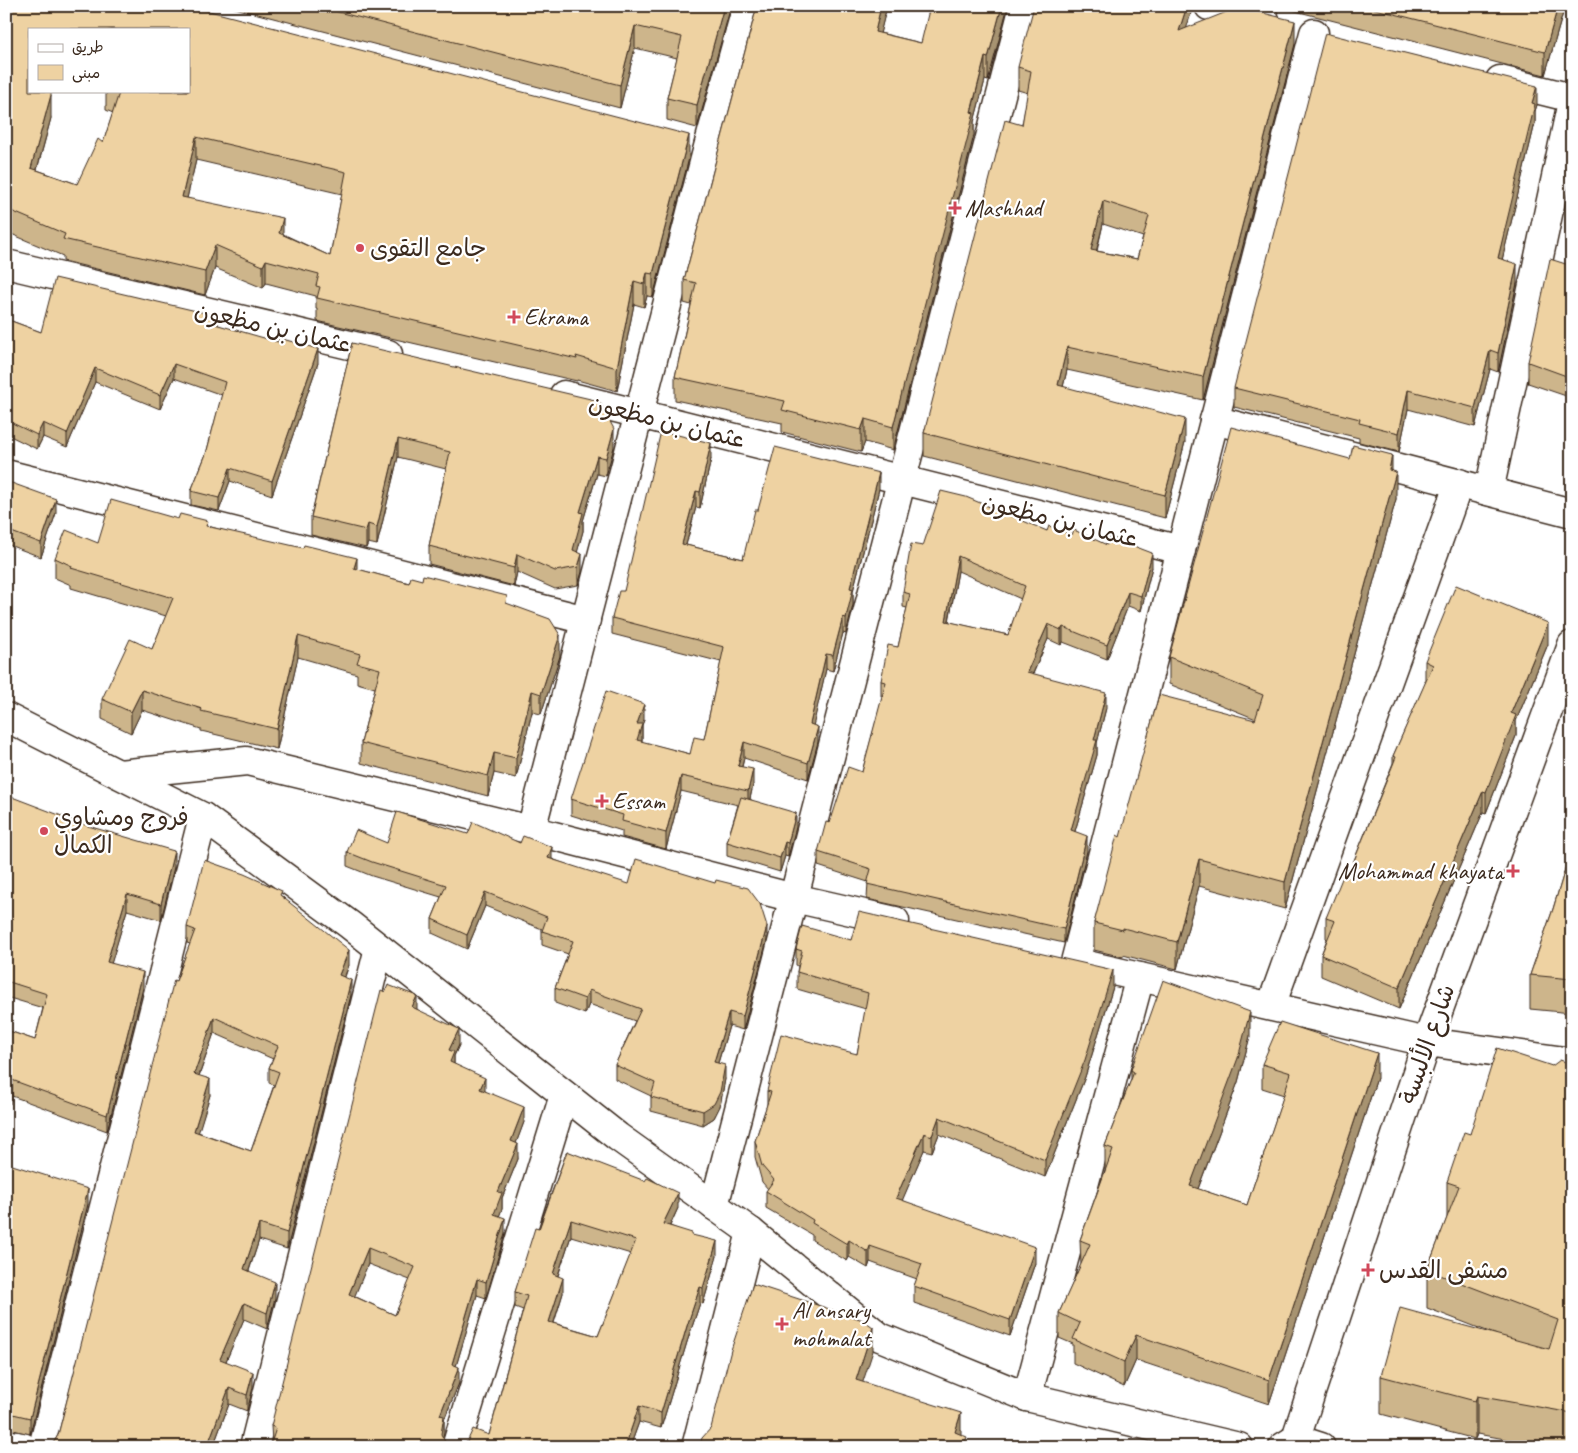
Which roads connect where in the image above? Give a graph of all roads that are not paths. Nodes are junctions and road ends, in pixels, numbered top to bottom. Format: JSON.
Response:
{"nodes":[{"id":1,"x":747,"y":6,"type":"edge"},
{"id":2,"x":1024,"y":6,"type":"edge"},
{"id":3,"x":1209,"y":6,"type":"edge"},
{"id":4,"x":1314,"y":33,"type":"junction"},
{"id":5,"x":1343,"y":40,"type":"edge"},
{"id":6,"x":1476,"y":74,"type":"edge"},
{"id":7,"x":1572,"y":98,"type":"edge"},
{"id":8,"x":1572,"y":102,"type":"edge"},
{"id":9,"x":679,"y":140,"type":"edge"},
{"id":10,"x":708,"y":147,"type":"junction"},
{"id":11,"x":6,"y":264,"type":"edge"},
{"id":12,"x":409,"y":359,"type":"edge"},
{"id":13,"x":543,"y":390,"type":"edge"},
{"id":14,"x":639,"y":412,"type":"junction"},
{"id":15,"x":1214,"y":420,"type":"junction"},
{"id":16,"x":6,"y":474,"type":"edge"},
{"id":17,"x":902,"y":480,"type":"junction"},
{"id":18,"x":1459,"y":484,"type":"junction"},
{"id":19,"x":1490,"y":491,"type":"junction"},
{"id":20,"x":1572,"y":513,"type":"edge"},
{"id":21,"x":1181,"y":550,"type":"junction"},
{"id":22,"x":586,"y":620,"type":"junction"},
{"id":23,"x":1572,"y":645,"type":"edge"},
{"id":24,"x":6,"y":717,"type":"edge"},
{"id":25,"x":119,"y":774,"type":"junction"},
{"id":26,"x":203,"y":817,"type":"junction"},
{"id":27,"x":531,"y":830,"type":"junction"},
{"id":28,"x":794,"y":898,"type":"junction"},
{"id":29,"x":920,"y":927,"type":"edge"},
{"id":30,"x":379,"y":948,"type":"junction"},
{"id":31,"x":1046,"y":956,"type":"edge"},
{"id":32,"x":1075,"y":962,"type":"junction"},
{"id":33,"x":1140,"y":977,"type":"junction"},
{"id":34,"x":1271,"y":1006,"type":"junction"},
{"id":35,"x":1427,"y":1042,"type":"junction"},
{"id":36,"x":1572,"y":1062,"type":"edge"},
{"id":37,"x":564,"y":1094,"type":"junction"},
{"id":38,"x":714,"y":1206,"type":"junction"},
{"id":39,"x":751,"y":1232,"type":"junction"},
{"id":40,"x":1027,"y":1397,"type":"junction"},
{"id":41,"x":6,"y":1444,"type":"edge"},
{"id":42,"x":1298,"y":1445,"type":"edge"},
{"id":43,"x":23,"y":1447,"type":"edge"},
{"id":44,"x":43,"y":1447,"type":"edge"},
{"id":45,"x":254,"y":1447,"type":"edge"},
{"id":46,"x":456,"y":1447,"type":"edge"},
{"id":47,"x":696,"y":1447,"type":"edge"},
{"id":48,"x":1239,"y":1447,"type":"edge"}],
"edges":[{"from":1,"to":10,"type":"street"},
{"from":2,"to":17,"type":"street"},
{"from":3,"to":4,"type":"street"},
{"from":4,"to":5,"type":"street"},
{"from":4,"to":15,"type":"street"},
{"from":6,"to":7,"type":"street"},
{"from":8,"to":19,"type":"street"},
{"from":9,"to":10,"type":"street"},
{"from":10,"to":14,"type":"street"},
{"from":11,"to":12,"type":"street","name":"عثمان بن مظعون"},
{"from":13,"to":14,"type":"street","name":"عثمان بن مظعون"},
{"from":14,"to":17,"type":"street","name":"عثمان بن مظعون"},
{"from":14,"to":22,"type":"street"},
{"from":15,"to":18,"type":"street"},
{"from":15,"to":21,"type":"street"},
{"from":16,"to":22,"type":"street"},
{"from":17,"to":21,"type":"street","name":"عثمان بن مظعون"},
{"from":17,"to":28,"type":"street"},
{"from":18,"to":19,"type":"street"},
{"from":18,"to":34,"type":"street"},
{"from":19,"to":20,"type":"street"},
{"from":21,"to":32,"type":"street"},
{"from":22,"to":27,"type":"street"},
{"from":23,"to":35,"type":"street","name":"شارع الألبسة"},
{"from":24,"to":25,"type":"street"},
{"from":25,"to":26,"type":"street"},
{"from":25,"to":27,"type":"street"},
{"from":26,"to":30,"type":"street"},
{"from":26,"to":44,"type":"street"},
{"from":27,"to":28,"type":"street"},
{"from":28,"to":29,"type":"street"},
{"from":28,"to":38,"type":"street"},
{"from":30,"to":37,"type":"street"},
{"from":30,"to":45,"type":"street"},
{"from":31,"to":32,"type":"street"},
{"from":32,"to":33,"type":"street"},
{"from":33,"to":34,"type":"street"},
{"from":33,"to":40,"type":"street"},
{"from":34,"to":35,"type":"street"},
{"from":35,"to":36,"type":"street"},
{"from":35,"to":42,"type":"street","name":"شارع الألبسة"},
{"from":37,"to":38,"type":"street"},
{"from":37,"to":46,"type":"street"},
{"from":38,"to":39,"type":"street"},
{"from":39,"to":40,"type":"street"},
{"from":39,"to":47,"type":"street"},
{"from":40,"to":48,"type":"street"},
{"from":41,"to":43,"type":"street"}]}
